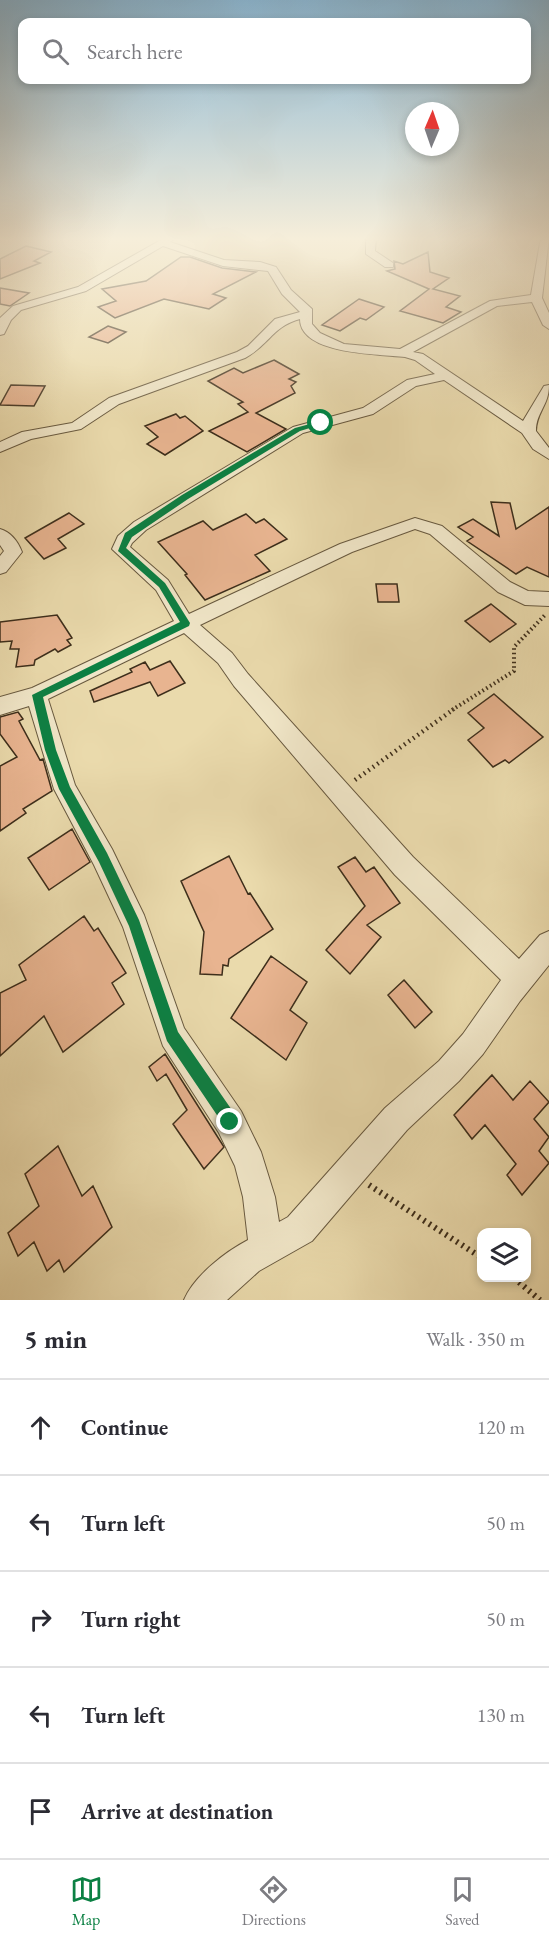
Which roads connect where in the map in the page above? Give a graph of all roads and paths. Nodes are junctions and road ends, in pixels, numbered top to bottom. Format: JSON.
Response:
{"nodes":[{"id":1,"x":54,"y":298,"type":"edge"},
{"id":2,"x":293,"y":298,"type":"edge"},
{"id":3,"x":536,"y":298,"type":"joint"},
{"id":4,"x":306,"y":314,"type":"junction"},
{"id":5,"x":549,"y":325,"type":"edge"},
{"id":6,"x":0,"y":331,"type":"edge"},
{"id":7,"x":403,"y":352,"type":"junction"},
{"id":8,"x":447,"y":375,"type":"junction"},
{"id":9,"x":549,"y":389,"type":"edge"},
{"id":10,"x":527,"y":430,"type":"junction"},
{"id":11,"x":0,"y":448,"type":"edge"},
{"id":12,"x":549,"y":455,"type":"edge"},
{"id":13,"x":0,"y":535,"type":"edge"},
{"id":14,"x":0,"y":568,"type":"edge"},
{"id":15,"x":547,"y":607,"type":"edge"},
{"id":16,"x":185,"y":623,"type":"junction"},
{"id":17,"x":37,"y":695,"type":"junction"},
{"id":18,"x":0,"y":706,"type":"edge"},
{"id":19,"x":337,"y":792,"type":"junction"},
{"id":20,"x":549,"y":944,"type":"edge"},
{"id":21,"x":520,"y":979,"type":"junction"},
{"id":22,"x":351,"y":1173,"type":"junction"},
{"id":23,"x":266,"y":1249,"type":"junction"},
{"id":24,"x":477,"y":1255,"type":"edge"},
{"id":25,"x":519,"y":1282,"type":"edge"},
{"id":26,"x":201,"y":1300,"type":"edge"},
{"id":27,"x":540,"y":1300,"type":"edge"}],
"edges":[{"from":1,"to":6,"type":"street"},
{"from":2,"to":4,"type":"street"},
{"from":3,"to":5,"type":"street"},
{"from":3,"to":7,"type":"street"},
{"from":4,"to":7,"type":"street"},
{"from":4,"to":11,"type":"street"},
{"from":7,"to":8,"type":"street"},
{"from":8,"to":10,"type":"street"},
{"from":8,"to":16,"type":"street"},
{"from":9,"to":10,"type":"street"},
{"from":10,"to":12,"type":"street"},
{"from":13,"to":14,"type":"street"},
{"from":15,"to":16,"type":"street"},
{"from":15,"to":19,"type":"path"},
{"from":16,"to":17,"type":"street"},
{"from":16,"to":19,"type":"street"},
{"from":17,"to":18,"type":"street"},
{"from":17,"to":23,"type":"street"},
{"from":19,"to":21,"type":"street"},
{"from":20,"to":21,"type":"street"},
{"from":21,"to":22,"type":"street"},
{"from":22,"to":23,"type":"street"},
{"from":22,"to":24,"type":"path"},
{"from":23,"to":26,"type":"street"},
{"from":25,"to":27,"type":"path"}]}
